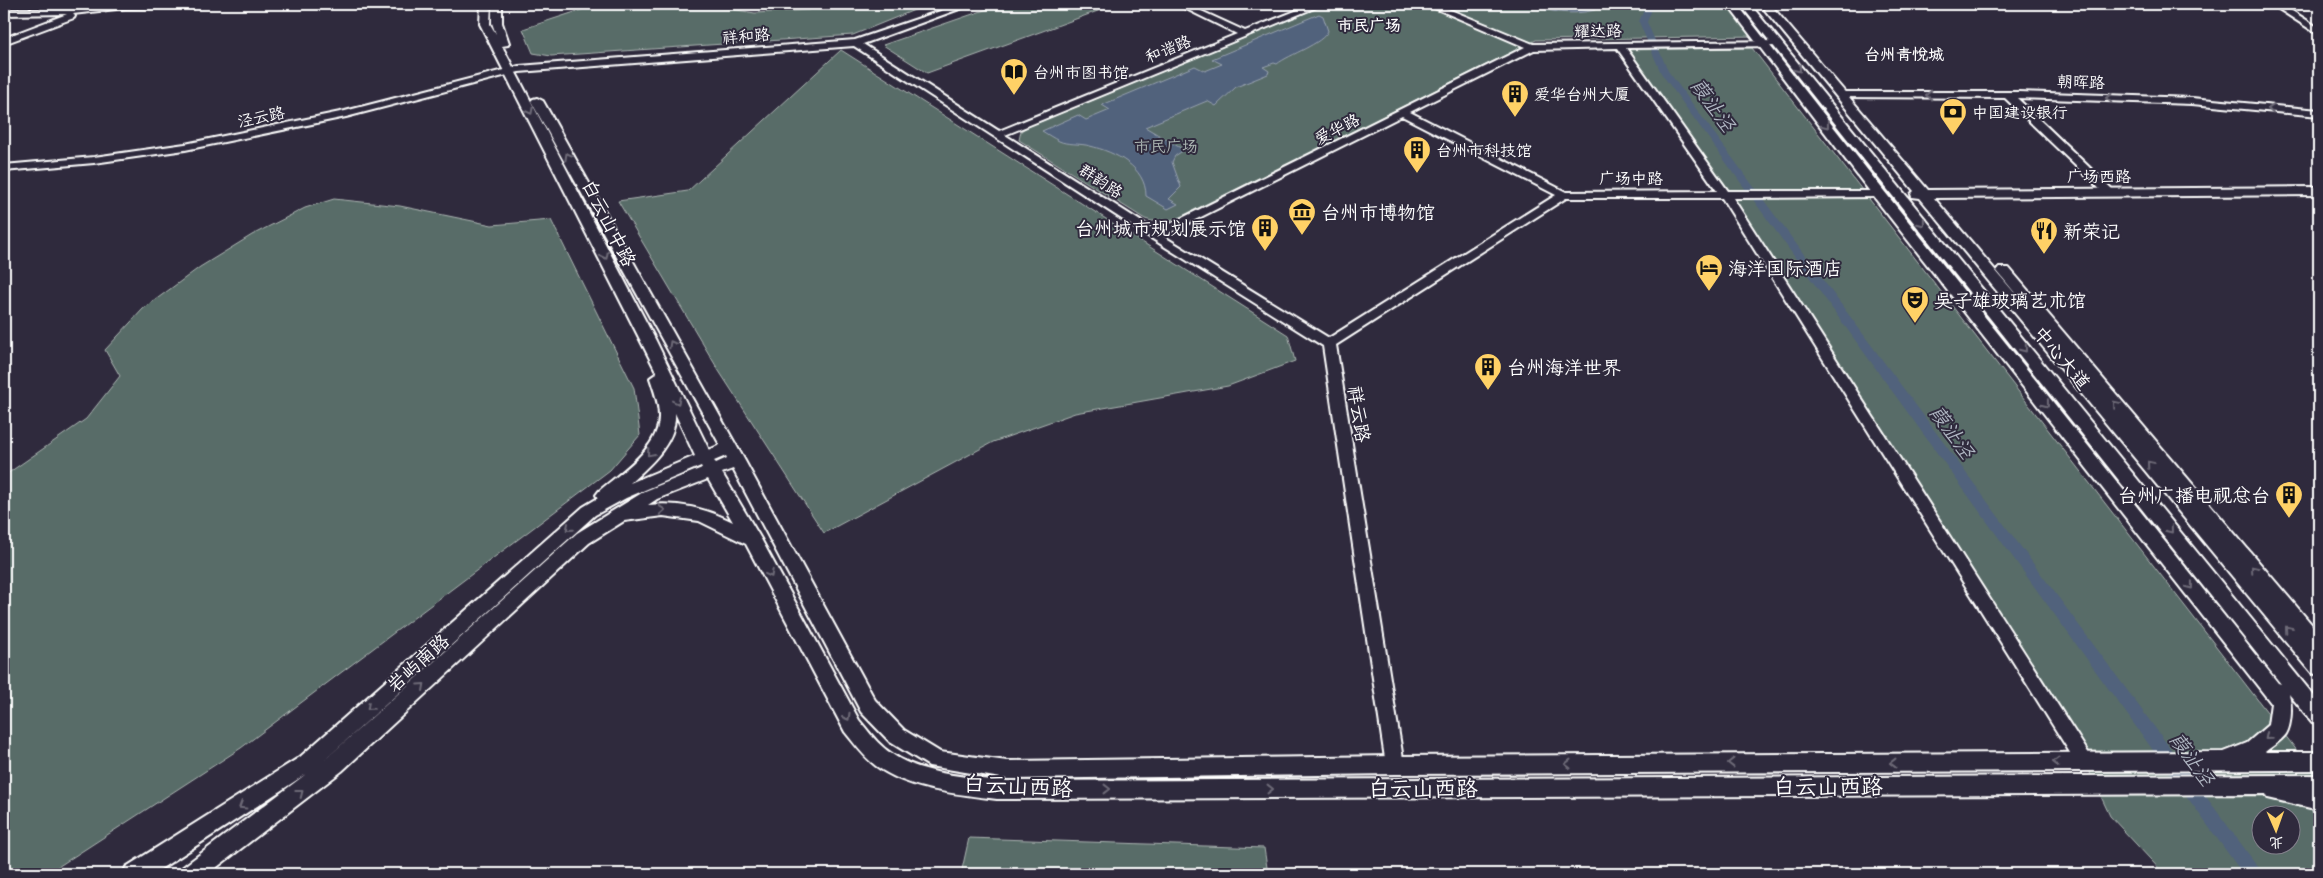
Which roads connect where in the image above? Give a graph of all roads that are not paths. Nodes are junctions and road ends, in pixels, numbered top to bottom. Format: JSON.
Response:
{"nodes":[{"id":1,"x":167,"y":4,"type":"edge"},
{"id":2,"x":486,"y":4,"type":"edge"},
{"id":3,"x":497,"y":4,"type":"edge"},
{"id":4,"x":969,"y":4,"type":"edge"},
{"id":5,"x":1180,"y":4,"type":"edge"},
{"id":6,"x":1320,"y":4,"type":"edge"},
{"id":7,"x":1429,"y":4,"type":"edge"},
{"id":8,"x":1732,"y":4,"type":"edge"},
{"id":9,"x":1745,"y":4,"type":"edge"},
{"id":10,"x":1765,"y":4,"type":"edge"},
{"id":11,"x":1776,"y":4,"type":"edge"},
{"id":12,"x":2275,"y":4,"type":"edge"},
{"id":13,"x":99,"y":8,"type":"junction"},
{"id":14,"x":4,"y":13,"type":"edge"},
{"id":15,"x":14,"y":29,"type":"junction"},
{"id":16,"x":2319,"y":32,"type":"edge"},
{"id":17,"x":1244,"y":34,"type":"junction"},
{"id":18,"x":4,"y":41,"type":"edge"},
{"id":19,"x":856,"y":43,"type":"junction"},
{"id":20,"x":1770,"y":43,"type":"junction"},
{"id":21,"x":1619,"y":46,"type":"junction"},
{"id":22,"x":1532,"y":47,"type":"junction"},
{"id":23,"x":514,"y":71,"type":"junction"},
{"id":24,"x":1848,"y":95,"type":"junction"},
{"id":25,"x":2008,"y":95,"type":"junction"},
{"id":26,"x":1402,"y":112,"type":"junction"},
{"id":27,"x":2319,"y":113,"type":"edge"},
{"id":28,"x":999,"y":134,"type":"junction"},
{"id":29,"x":4,"y":168,"type":"edge"},
{"id":30,"x":2319,"y":191,"type":"edge"},
{"id":31,"x":2109,"y":192,"type":"junction"},
{"id":32,"x":1730,"y":194,"type":"junction"},
{"id":33,"x":1879,"y":194,"type":"junction"},
{"id":34,"x":1898,"y":194,"type":"junction"},
{"id":35,"x":1931,"y":194,"type":"junction"},
{"id":36,"x":1564,"y":195,"type":"junction"},
{"id":37,"x":1155,"y":236,"type":"junction"},
{"id":38,"x":649,"y":342,"type":"junction"},
{"id":39,"x":1330,"y":344,"type":"junction"},
{"id":40,"x":734,"y":455,"type":"junction"},
{"id":41,"x":708,"y":465,"type":"junction"},
{"id":42,"x":589,"y":511,"type":"junction"},
{"id":43,"x":614,"y":518,"type":"junction"},
{"id":44,"x":752,"y":539,"type":"junction"},
{"id":45,"x":2315,"y":653,"type":"edge"},
{"id":46,"x":2274,"y":659,"type":"junction"},
{"id":47,"x":2319,"y":667,"type":"edge"},
{"id":48,"x":2281,"y":701,"type":"junction"},
{"id":49,"x":2319,"y":716,"type":"edge"},
{"id":50,"x":2214,"y":761,"type":"junction"},
{"id":51,"x":2319,"y":761,"type":"edge"},
{"id":52,"x":2085,"y":762,"type":"junction"},
{"id":53,"x":1395,"y":765,"type":"junction"},
{"id":54,"x":2319,"y":784,"type":"edge"},
{"id":55,"x":2246,"y":785,"type":"junction"},
{"id":56,"x":2319,"y":801,"type":"edge"},
{"id":57,"x":134,"y":874,"type":"edge"},
{"id":58,"x":191,"y":874,"type":"edge"}],
"edges":[{"from":1,"to":13,"type":"street"},
{"from":2,"to":23,"type":"main road","name":"白云山中路"},
{"from":3,"to":23,"type":"main road","name":"白云山中路"},
{"from":4,"to":19,"type":"street","name":"祥和路"},
{"from":5,"to":17,"type":"street"},
{"from":6,"to":17,"type":"street","name":"和谐路"},
{"from":7,"to":22,"type":"street","name":"耀达路"},
{"from":8,"to":20,"type":"main road"},
{"from":9,"to":20,"type":"main road","name":"中心大道"},
{"from":10,"to":24,"type":"main road","name":"中心大道"},
{"from":11,"to":24,"type":"main road"},
{"from":12,"to":16,"type":"street"},
{"from":13,"to":14,"type":"street"},
{"from":13,"to":15,"type":"street"},
{"from":14,"to":15,"type":"street"},
{"from":15,"to":18,"type":"street"},
{"from":17,"to":28,"type":"street","name":"和谐路"},
{"from":19,"to":23,"type":"street","name":"祥和路"},
{"from":19,"to":28,"type":"street","name":"群韵路"},
{"from":20,"to":21,"type":"street","name":"耀达路"},
{"from":20,"to":33,"type":"main road","one_way":true},
{"from":20,"to":34,"type":"main road","name":"中心大道","one_way":true},
{"from":21,"to":22,"type":"street","name":"耀达路"},
{"from":21,"to":32,"type":"street"},
{"from":22,"to":26,"type":"street","name":"爱华路"},
{"from":23,"to":29,"type":"street","name":"泾云路"},
{"from":23,"to":38,"type":"main road","name":"白云山中路","one_way":true},
{"from":40,"to":23,"type":"main road","name":"白云山中路","one_way":true},
{"from":25,"to":24,"type":"street","name":"朝晖路","one_way":true},
{"from":24,"to":35,"type":"main road","name":"中心大道"},
{"from":27,"to":25,"type":"street","name":"朝晖路","one_way":true},
{"from":25,"to":31,"type":"street"},
{"from":26,"to":36,"type":"street","name":"广场中路"},
{"from":26,"to":37,"type":"street","name":"爱华路"},
{"from":28,"to":37,"type":"street","name":"群韵路"},
{"from":30,"to":31,"type":"main road","name":"广场西路"},
{"from":31,"to":35,"type":"main road","name":"广场西路"},
{"from":32,"to":33,"type":"street","name":"广场中路"},
{"from":32,"to":36,"type":"street","name":"广场中路"},
{"from":32,"to":52,"type":"street"},
{"from":33,"to":34,"type":"main road","name":"广场西路"},
{"from":33,"to":48,"type":"main road","one_way":true},
{"from":34,"to":35,"type":"main road","name":"广场西路"},
{"from":34,"to":46,"type":"main road","name":"中心大道","one_way":true},
{"from":45,"to":35,"type":"main road","name":"中心大道","one_way":true},
{"from":36,"to":39,"type":"street"},
{"from":37,"to":39,"type":"street","name":"群韵路"},
{"from":38,"to":41,"type":"main road","name":"白云山中路","one_way":true},
{"from":38,"to":42,"type":"main road","one_way":true},
{"from":39,"to":53,"type":"street","name":"祥云路"},
{"from":40,"to":41,"type":"main road"},
{"from":40,"to":53,"type":"main road","name":"白云山西路"},
{"from":41,"to":42,"type":"main road","name":"岩屿南路"},
{"from":41,"to":43,"type":"main road","name":"岩屿南路"},
{"from":41,"to":44,"type":"main road","name":"白云山西路"},
{"from":42,"to":57,"type":"main road","name":"岩屿南路","one_way":true},
{"from":43,"to":44,"type":"main road","one_way":true},
{"from":58,"to":43,"type":"main road","name":"岩屿南路","one_way":true},
{"from":44,"to":55,"type":"main road","name":"白云山西路","one_way":true},
{"from":45,"to":47,"type":"main road","name":"中心大道"},
{"from":46,"to":48,"type":"main road","name":"中心大道"},
{"from":46,"to":49,"type":"main road","name":"中心大道"},
{"from":48,"to":50,"type":"main road","name":"中心大道","one_way":true},
{"from":50,"to":51,"type":"main road","name":"白云山西路"},
{"from":50,"to":52,"type":"main road","name":"白云山西路"},
{"from":52,"to":53,"type":"main road","name":"白云山西路","one_way":true},
{"from":54,"to":55,"type":"main road","name":"白云山西路"},
{"from":55,"to":56,"type":"main road"}]}
